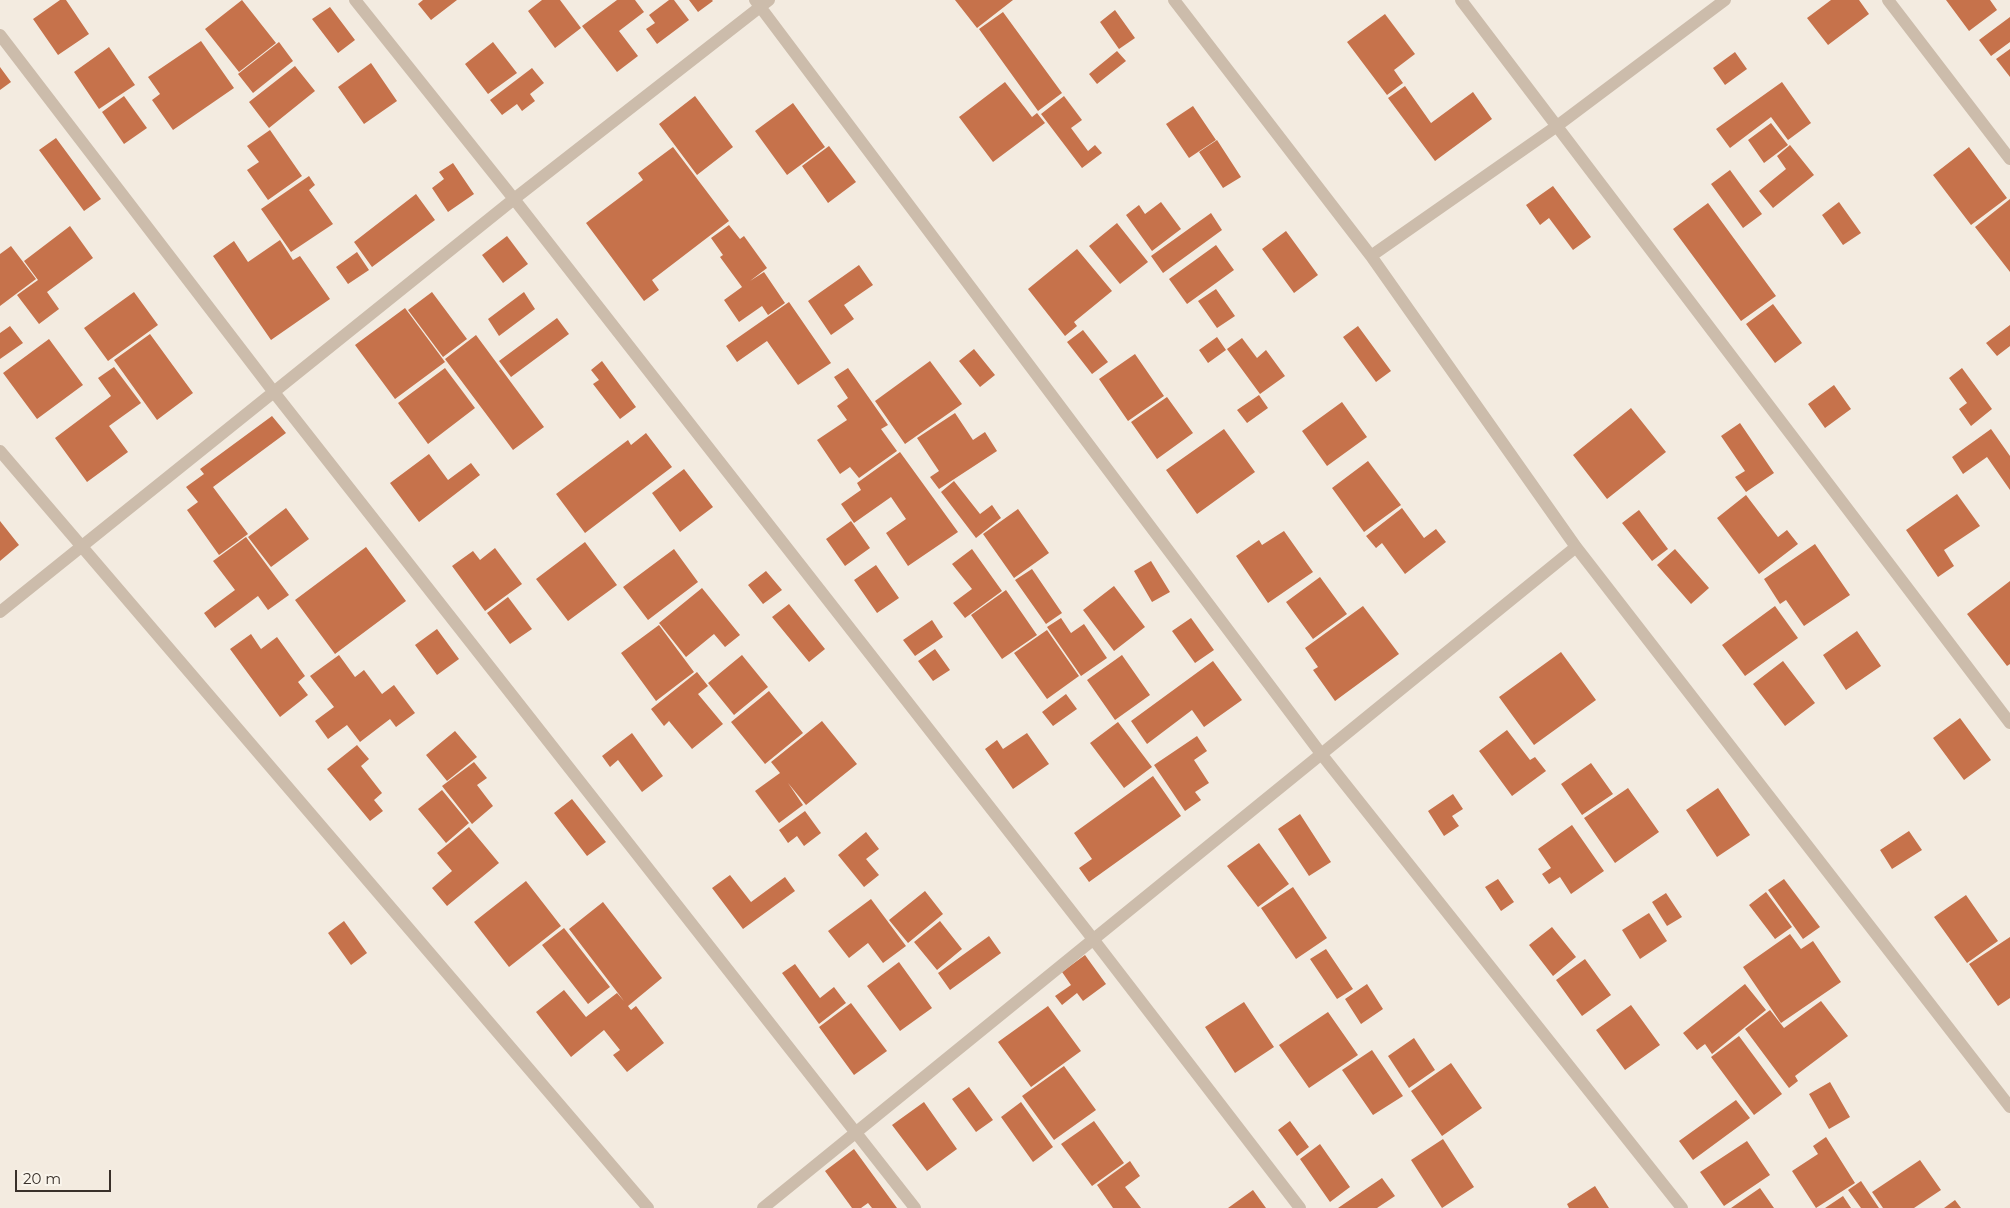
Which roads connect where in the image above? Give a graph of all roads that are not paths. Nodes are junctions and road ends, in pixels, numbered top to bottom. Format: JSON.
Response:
{"nodes":[{"id":1,"x":355,"y":0,"type":"edge"},
{"id":2,"x":1174,"y":0,"type":"edge"},
{"id":3,"x":1461,"y":0,"type":"edge"},
{"id":4,"x":1725,"y":0,"type":"edge"},
{"id":5,"x":1888,"y":0,"type":"edge"},
{"id":6,"x":761,"y":2,"type":"edge"},
{"id":7,"x":0,"y":35,"type":"edge"},
{"id":8,"x":1557,"y":126,"type":"junction"},
{"id":9,"x":2010,"y":159,"type":"edge"},
{"id":10,"x":514,"y":199,"type":"junction"},
{"id":11,"x":1371,"y":256,"type":"junction"},
{"id":12,"x":273,"y":391,"type":"junction"},
{"id":13,"x":0,"y":451,"type":"edge"},
{"id":14,"x":81,"y":546,"type":"junction"},
{"id":15,"x":1576,"y":546,"type":"junction"},
{"id":16,"x":0,"y":612,"type":"edge"},
{"id":17,"x":2010,"y":723,"type":"edge"},
{"id":18,"x":1322,"y":756,"type":"junction"},
{"id":19,"x":1093,"y":939,"type":"junction"},
{"id":20,"x":2010,"y":1107,"type":"edge"},
{"id":21,"x":856,"y":1133,"type":"junction"},
{"id":22,"x":648,"y":1208,"type":"edge"},
{"id":23,"x":763,"y":1208,"type":"edge"},
{"id":24,"x":915,"y":1208,"type":"edge"},
{"id":25,"x":1300,"y":1208,"type":"edge"},
{"id":26,"x":1682,"y":1208,"type":"edge"}],
"edges":[{"from":1,"to":10,"type":"street"},
{"from":2,"to":11,"type":"street"},
{"from":3,"to":8,"type":"street"},
{"from":4,"to":8,"type":"street"},
{"from":5,"to":9,"type":"street"},
{"from":6,"to":10,"type":"street"},
{"from":6,"to":18,"type":"street"},
{"from":7,"to":12,"type":"street"},
{"from":8,"to":11,"type":"street"},
{"from":8,"to":17,"type":"street"},
{"from":10,"to":12,"type":"street"},
{"from":10,"to":19,"type":"street"},
{"from":11,"to":15,"type":"street"},
{"from":12,"to":14,"type":"street"},
{"from":12,"to":21,"type":"street"},
{"from":13,"to":14,"type":"street"},
{"from":14,"to":16,"type":"street"},
{"from":14,"to":22,"type":"street"},
{"from":15,"to":18,"type":"street"},
{"from":15,"to":20,"type":"street"},
{"from":18,"to":19,"type":"street"},
{"from":18,"to":26,"type":"street"},
{"from":19,"to":21,"type":"street"},
{"from":19,"to":25,"type":"street"},
{"from":21,"to":23,"type":"street"},
{"from":21,"to":24,"type":"street"}]}
